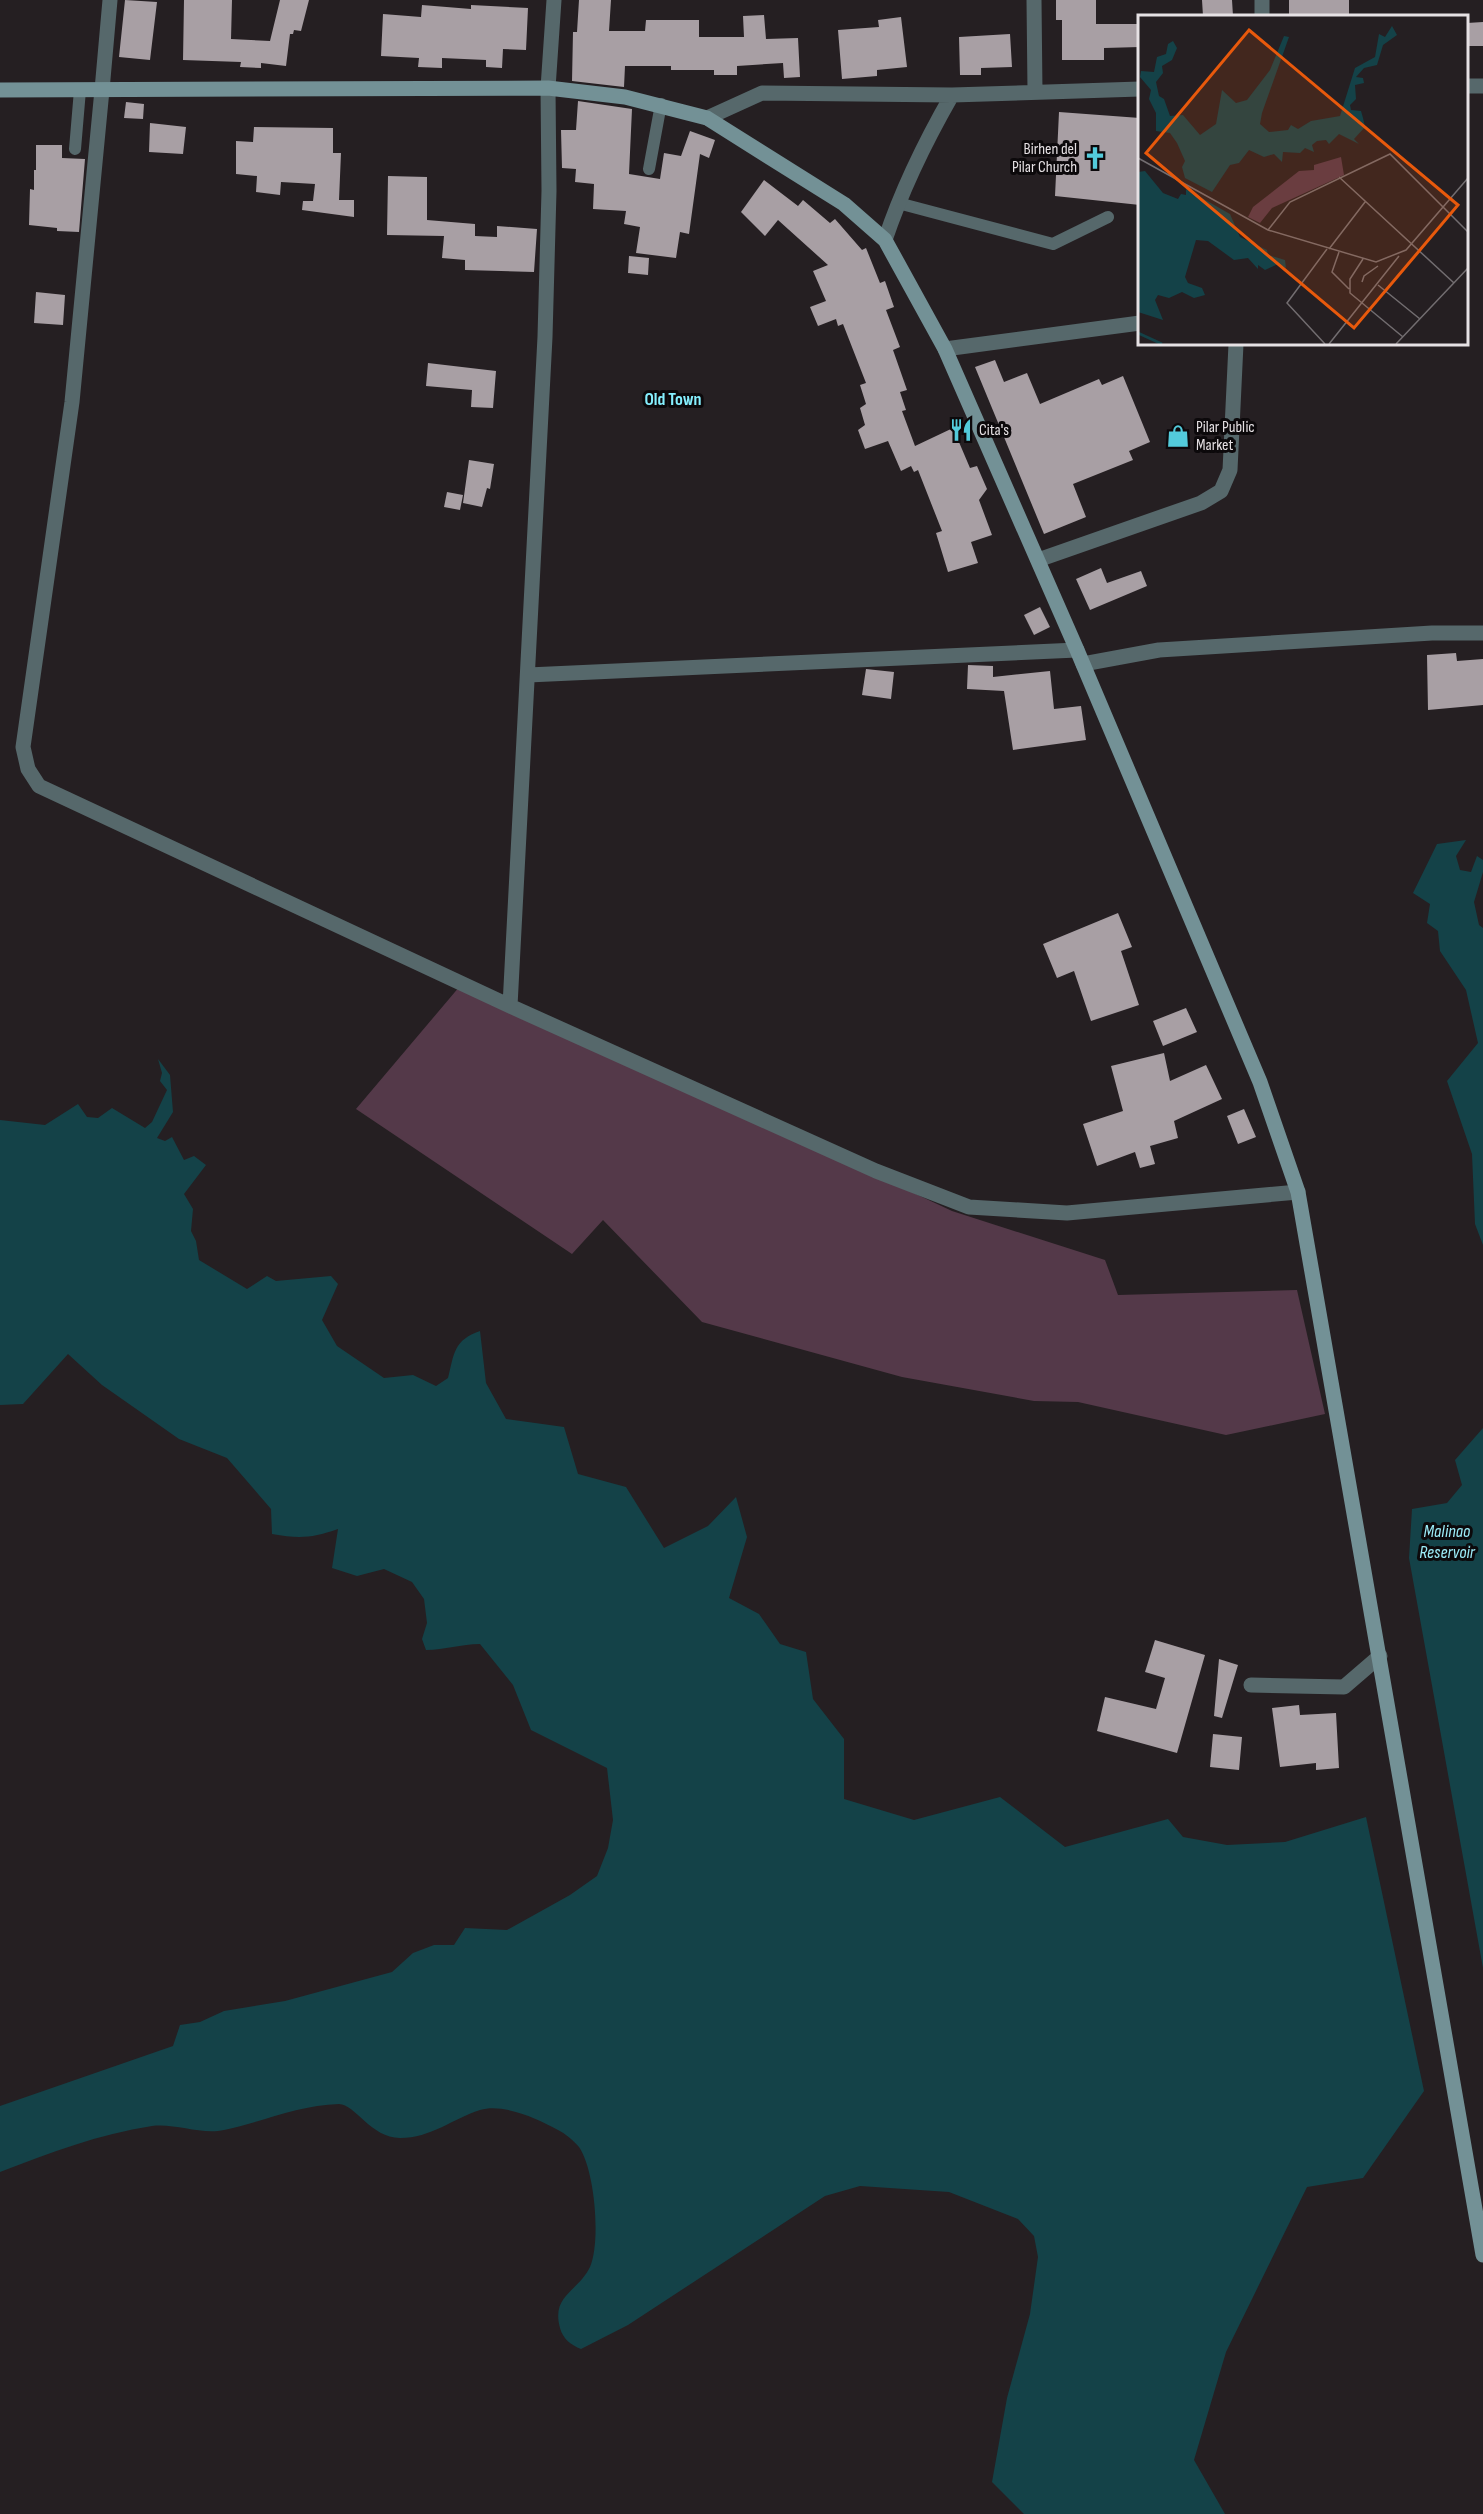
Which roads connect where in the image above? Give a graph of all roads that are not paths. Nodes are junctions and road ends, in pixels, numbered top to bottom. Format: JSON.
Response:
{"nodes":[{"id":1,"x":110,"y":0,"type":"edge"},
{"id":2,"x":554,"y":0,"type":"edge"},
{"id":3,"x":1034,"y":0,"type":"edge"},
{"id":4,"x":548,"y":87,"type":"junction"},
{"id":5,"x":1138,"y":89,"type":"edge"},
{"id":6,"x":0,"y":90,"type":"edge"},
{"id":7,"x":80,"y":90,"type":"junction"},
{"id":8,"x":102,"y":90,"type":"junction"},
{"id":9,"x":1035,"y":91,"type":"junction"},
{"id":10,"x":952,"y":95,"type":"junction"},
{"id":11,"x":661,"y":104,"type":"junction"},
{"id":12,"x":707,"y":118,"type":"junction"},
{"id":13,"x":75,"y":149,"type":"dead end"},
{"id":14,"x":649,"y":169,"type":"dead end"},
{"id":15,"x":897,"y":202,"type":"junction"},
{"id":16,"x":1108,"y":217,"type":"dead end"},
{"id":17,"x":885,"y":240,"type":"junction"},
{"id":18,"x":1138,"y":323,"type":"edge"},
{"id":19,"x":1236,"y":345,"type":"edge"},
{"id":20,"x":945,"y":349,"type":"junction"},
{"id":21,"x":1038,"y":560,"type":"junction"},
{"id":22,"x":1483,"y":633,"type":"edge"},
{"id":23,"x":1080,"y":657,"type":"junction"},
{"id":24,"x":528,"y":675,"type":"junction"},
{"id":25,"x":510,"y":1006,"type":"junction"},
{"id":26,"x":1298,"y":1192,"type":"junction"},
{"id":27,"x":1380,"y":1656,"type":"junction"},
{"id":28,"x":1251,"y":1685,"type":"dead end"},
{"id":29,"x":1483,"y":2255,"type":"edge"}],
"edges":[{"from":1,"to":8,"type":"street"},
{"from":2,"to":4,"type":"street"},
{"from":3,"to":9,"type":"street"},
{"from":4,"to":8,"type":"main road"},
{"from":4,"to":11,"type":"main road"},
{"from":4,"to":24,"type":"street"},
{"from":5,"to":9,"type":"street"},
{"from":6,"to":7,"type":"main road"},
{"from":7,"to":8,"type":"main road"},
{"from":7,"to":13,"type":"lane"},
{"from":8,"to":25,"type":"street"},
{"from":9,"to":10,"type":"street"},
{"from":10,"to":12,"type":"street"},
{"from":10,"to":15,"type":"street"},
{"from":11,"to":12,"type":"main road"},
{"from":11,"to":14,"type":"lane"},
{"from":12,"to":17,"type":"main road"},
{"from":15,"to":16,"type":"lane"},
{"from":15,"to":17,"type":"street"},
{"from":17,"to":20,"type":"main road"},
{"from":18,"to":20,"type":"street"},
{"from":19,"to":21,"type":"street"},
{"from":20,"to":21,"type":"main road"},
{"from":21,"to":23,"type":"main road"},
{"from":22,"to":23,"type":"street"},
{"from":23,"to":24,"type":"street"},
{"from":23,"to":26,"type":"main road"},
{"from":24,"to":25,"type":"street"},
{"from":25,"to":26,"type":"street"},
{"from":26,"to":27,"type":"main road"},
{"from":27,"to":28,"type":"street"},
{"from":27,"to":29,"type":"main road"}]}
